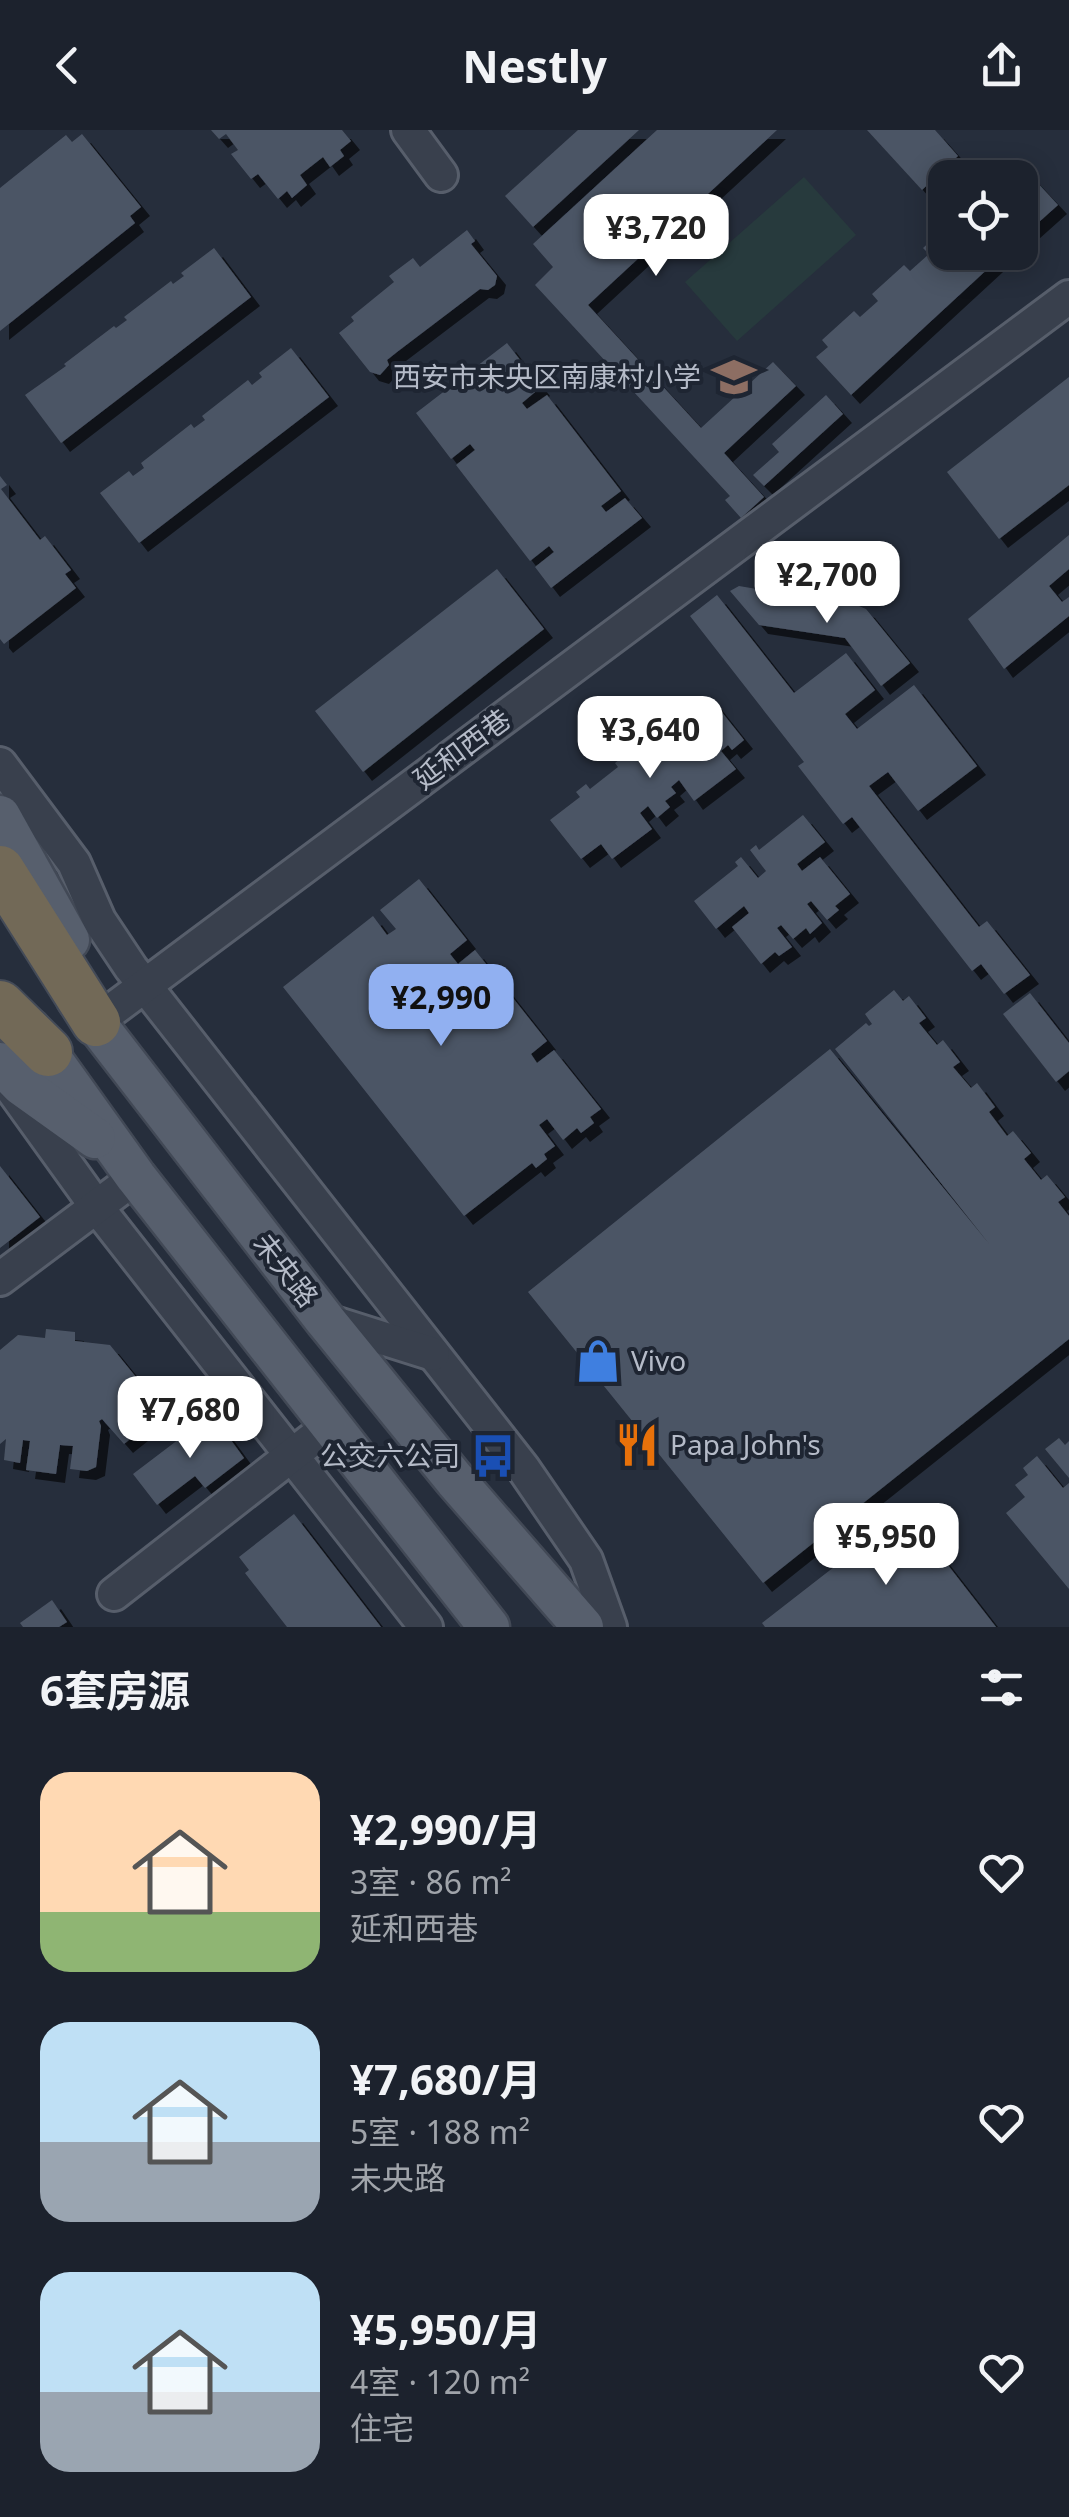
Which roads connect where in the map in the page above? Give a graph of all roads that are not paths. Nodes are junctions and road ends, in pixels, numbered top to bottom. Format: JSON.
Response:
{"nodes":[{"id":1,"x":408,"y":130,"type":"edge"},
{"id":2,"x":441,"y":174,"type":"dead end"},
{"id":3,"x":1069,"y":296,"type":"edge"},
{"id":4,"x":0,"y":764,"type":"edge"},
{"id":5,"x":0,"y":816,"type":"edge"},
{"id":6,"x":0,"y":870,"type":"edge"},
{"id":7,"x":0,"y":904,"type":"edge"},
{"id":8,"x":144,"y":985,"type":"junction"},
{"id":9,"x":0,"y":990,"type":"edge"},
{"id":10,"x":0,"y":1004,"type":"edge"},
{"id":11,"x":102,"y":1017,"type":"junction"},
{"id":12,"x":48,"y":1052,"type":"junction"},
{"id":13,"x":0,"y":1063,"type":"edge"},
{"id":14,"x":0,"y":1073,"type":"edge"},
{"id":15,"x":128,"y":1166,"type":"junction"},
{"id":16,"x":96,"y":1206,"type":"junction"},
{"id":17,"x":0,"y":1279,"type":"edge"},
{"id":18,"x":325,"y":1320,"type":"junction"},
{"id":19,"x":256,"y":1328,"type":"junction"},
{"id":20,"x":433,"y":1354,"type":"junction"},
{"id":21,"x":264,"y":1418,"type":"junction"},
{"id":22,"x":332,"y":1424,"type":"junction"},
{"id":23,"x":292,"y":1454,"type":"junction"},
{"id":24,"x":114,"y":1594,"type":"dead end"},
{"id":25,"x":426,"y":1627,"type":"edge"},
{"id":26,"x":488,"y":1627,"type":"edge"},
{"id":27,"x":582,"y":1627,"type":"edge"},
{"id":28,"x":610,"y":1627,"type":"edge"}],
"edges":[{"from":1,"to":2,"type":"street"},
{"from":3,"to":8,"type":"street","name":"延和西巷"},
{"from":4,"to":8,"type":"street"},
{"from":5,"to":11,"type":"main road"},
{"from":6,"to":11,"type":"highway"},
{"from":7,"to":11,"type":"main road","name":"未央路"},
{"from":8,"to":11,"type":"street","name":"延和西巷"},
{"from":8,"to":20,"type":"street"},
{"from":9,"to":12,"type":"main road"},
{"from":10,"to":12,"type":"highway"},
{"from":11,"to":18,"type":"main road","name":"未央路"},
{"from":12,"to":15,"type":"main road"},
{"from":13,"to":15,"type":"main road"},
{"from":14,"to":16,"type":"street"},
{"from":15,"to":16,"type":"street"},
{"from":15,"to":19,"type":"main road"},
{"from":16,"to":17,"type":"street"},
{"from":16,"to":21,"type":"street"},
{"from":18,"to":20,"type":"street"},
{"from":18,"to":27,"type":"main road","name":"未央路"},
{"from":19,"to":21,"type":"street"},
{"from":19,"to":22,"type":"main road"},
{"from":20,"to":28,"type":"street"},
{"from":21,"to":23,"type":"street"},
{"from":22,"to":23,"type":"street"},
{"from":22,"to":26,"type":"main road"},
{"from":23,"to":24,"type":"street"},
{"from":23,"to":25,"type":"street"}]}
